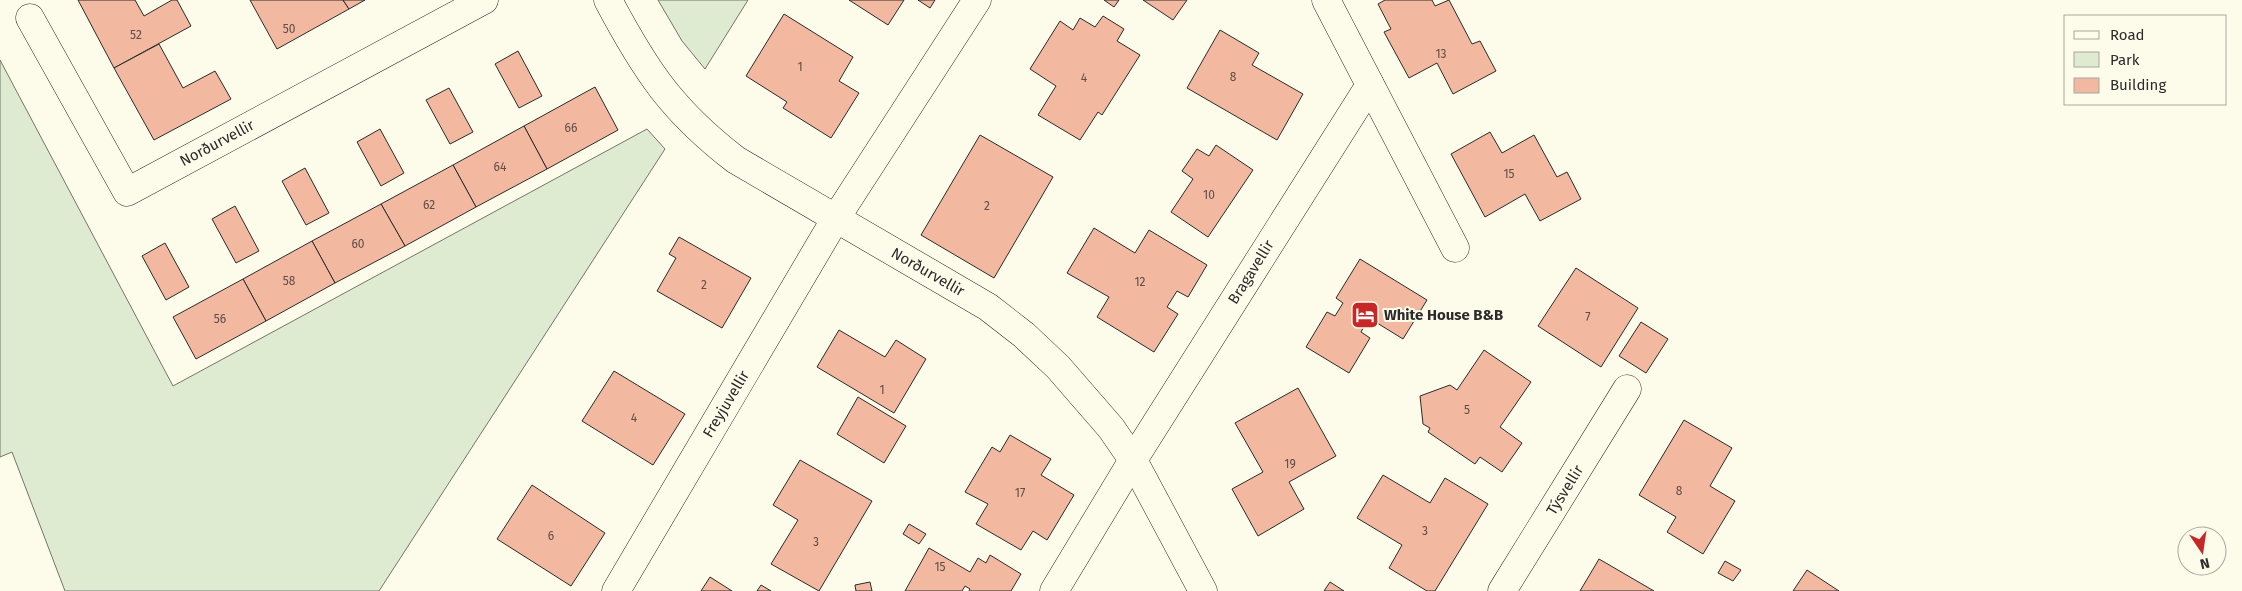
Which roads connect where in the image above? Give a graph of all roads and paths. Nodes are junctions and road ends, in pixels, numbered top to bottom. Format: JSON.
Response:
{"nodes":[{"id":1,"x":484,"y":0,"type":"edge"},
{"id":2,"x":608,"y":0,"type":"edge"},
{"id":3,"x":977,"y":0,"type":"edge"},
{"id":4,"x":1326,"y":0,"type":"edge"},
{"id":5,"x":30,"y":18,"type":"dead end"},
{"id":6,"x":1370,"y":85,"type":"junction"},
{"id":7,"x":836,"y":218,"type":"junction"},
{"id":8,"x":1455,"y":248,"type":"dead end"},
{"id":9,"x":1627,"y":388,"type":"dead end"},
{"id":10,"x":1133,"y":460,"type":"junction"},
{"id":11,"x":616,"y":591,"type":"edge"},
{"id":12,"x":1054,"y":591,"type":"edge"},
{"id":13,"x":1202,"y":591,"type":"edge"},
{"id":14,"x":1502,"y":591,"type":"edge"}],
"edges":[{"from":1,"to":5,"type":"street","name":"Norðurvellir"},
{"from":2,"to":7,"type":"street","name":"Norðurvellir"},
{"from":3,"to":7,"type":"street"},
{"from":4,"to":6,"type":"street"},
{"from":6,"to":8,"type":"street"},
{"from":6,"to":10,"type":"street","name":"Bragavellir"},
{"from":7,"to":10,"type":"street","name":"Norðurvellir"},
{"from":7,"to":11,"type":"street","name":"Freyjuvellir"},
{"from":9,"to":14,"type":"street","name":"Týsvellir"},
{"from":10,"to":12,"type":"street"},
{"from":10,"to":13,"type":"street","name":"Norðurvellir"}]}
